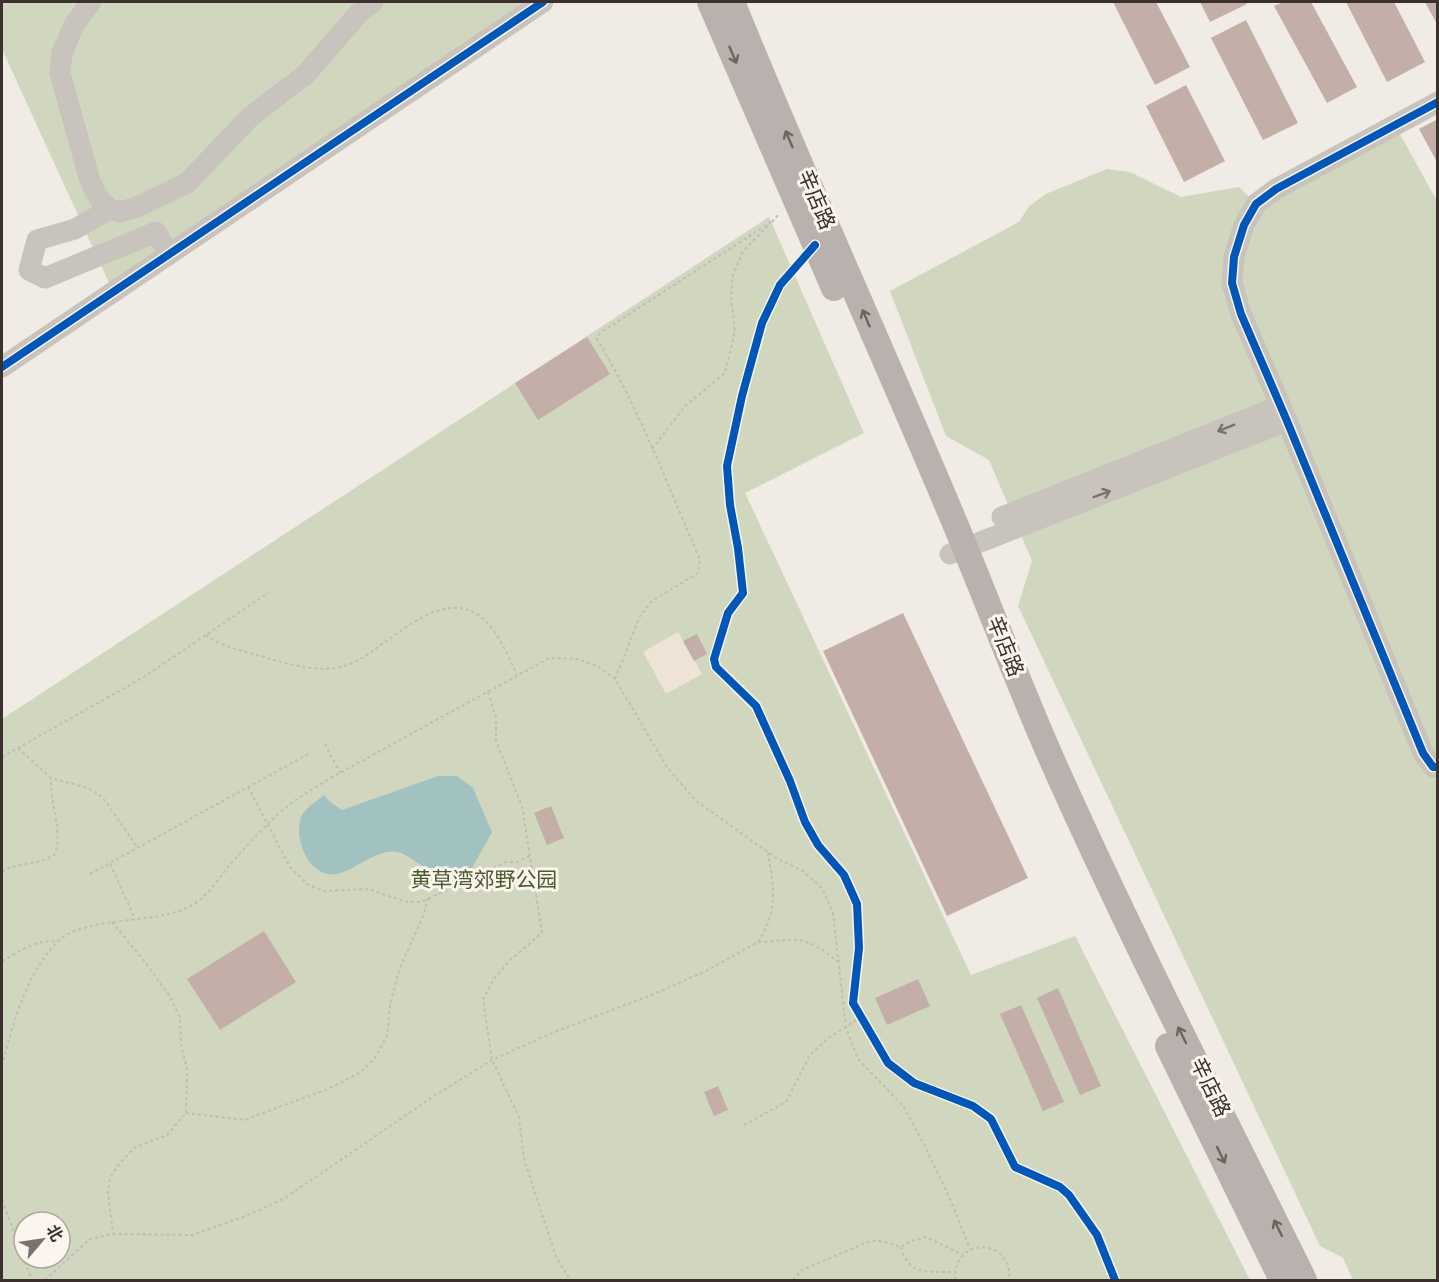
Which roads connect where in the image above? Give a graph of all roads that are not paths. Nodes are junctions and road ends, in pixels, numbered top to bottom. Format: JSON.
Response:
{"nodes":[{"id":1,"x":91,"y":2,"type":"edge"},
{"id":2,"x":373,"y":2,"type":"edge"},
{"id":3,"x":543,"y":2,"type":"edge"},
{"id":4,"x":710,"y":2,"type":"edge"},
{"id":5,"x":732,"y":2,"type":"edge"},
{"id":6,"x":1437,"y":102,"type":"edge"},
{"id":7,"x":110,"y":209,"type":"junction"},
{"id":8,"x":169,"y":254,"type":"junction"},
{"id":9,"x":2,"y":367,"type":"edge"},
{"id":10,"x":1284,"y":414,"type":"junction"},
{"id":11,"x":955,"y":544,"type":"junction"},
{"id":12,"x":1437,"y":767,"type":"edge"},
{"id":13,"x":1282,"y":1281,"type":"edge"},
{"id":14,"x":1304,"y":1281,"type":"edge"}],
"edges":[{"from":1,"to":7,"type":"street"},
{"from":2,"to":7,"type":"street"},
{"from":3,"to":8,"type":"street"},
{"from":4,"to":11,"type":"main road","name":"辛店路","one_way":true},
{"from":11,"to":5,"type":"main road","name":"辛店路","one_way":true},
{"from":6,"to":10,"type":"street"},
{"from":7,"to":8,"type":"street"},
{"from":8,"to":9,"type":"street"},
{"from":10,"to":11,"type":"street"},
{"from":10,"to":12,"type":"street"},
{"from":11,"to":13,"type":"main road","name":"辛店路","one_way":true},
{"from":14,"to":11,"type":"main road","name":"辛店路","one_way":true}]}
